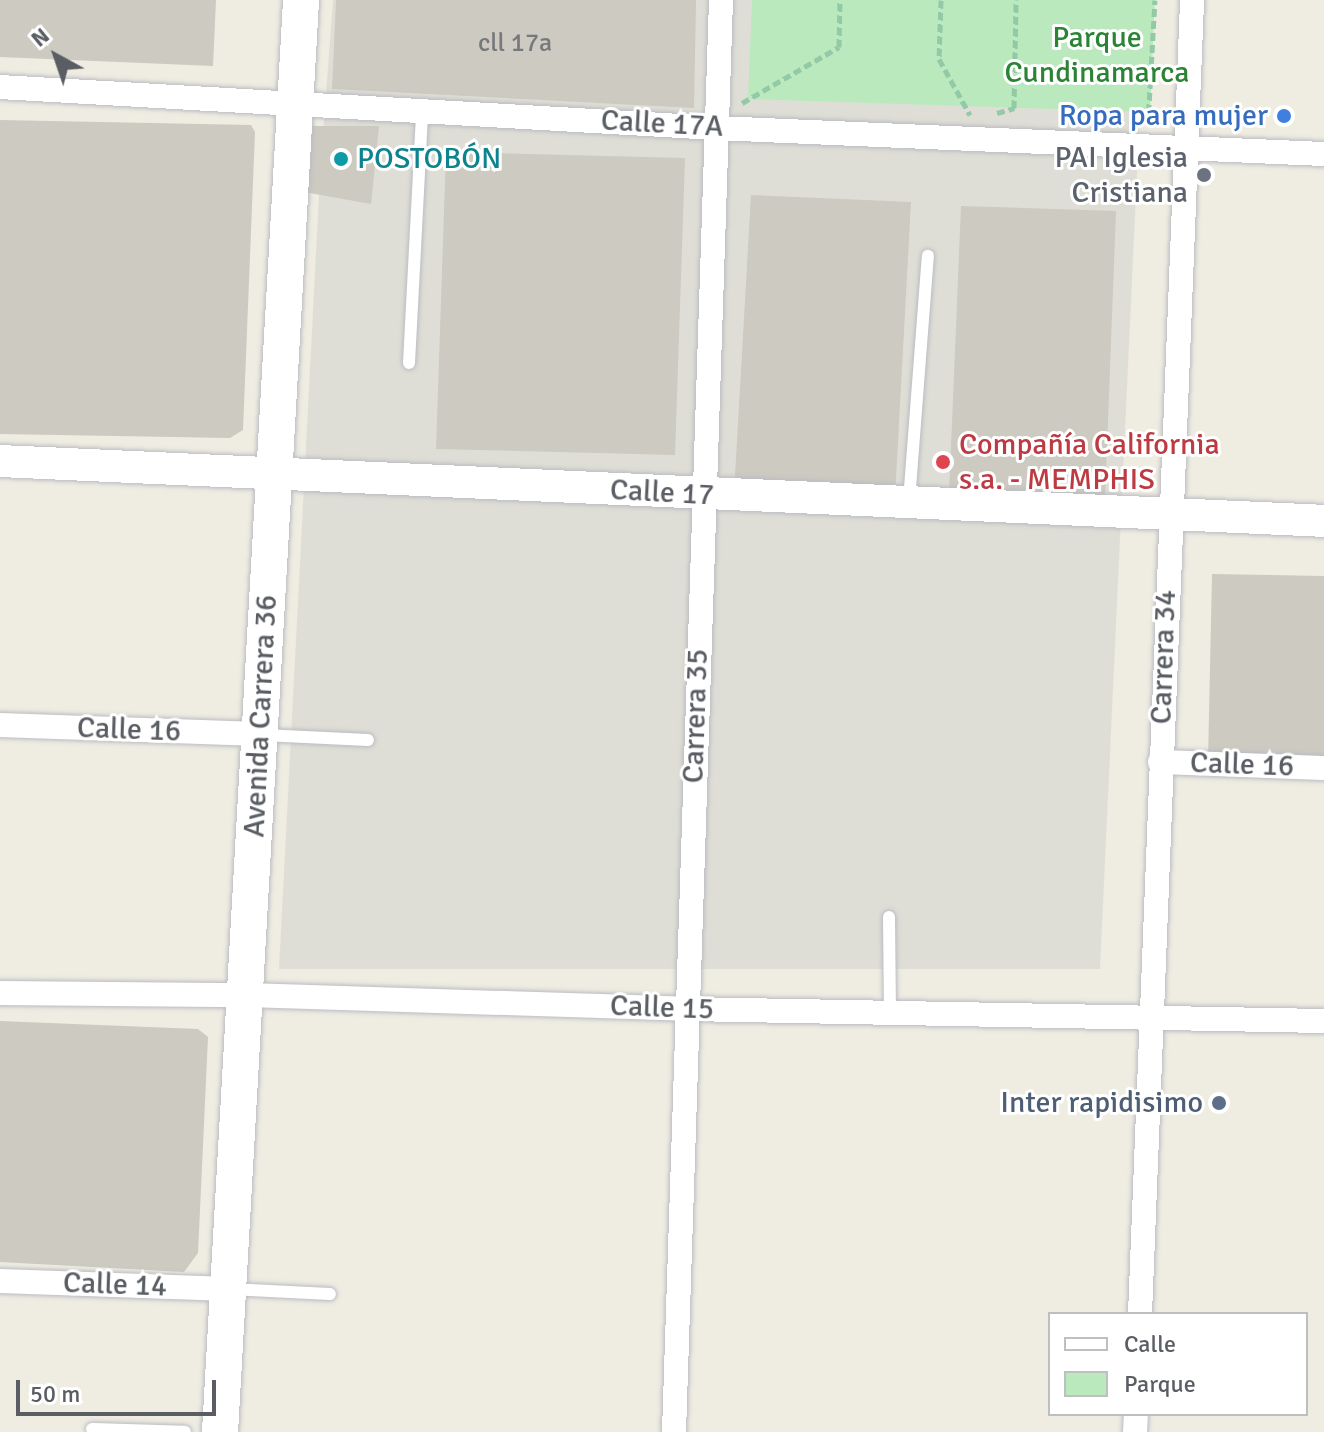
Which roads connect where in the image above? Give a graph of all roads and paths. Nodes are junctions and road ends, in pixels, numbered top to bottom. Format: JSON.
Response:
{"nodes":[{"id":1,"x":301,"y":0,"type":"edge"},
{"id":2,"x":721,"y":0,"type":"edge"},
{"id":3,"x":840,"y":0,"type":"edge"},
{"id":4,"x":941,"y":0,"type":"edge"},
{"id":5,"x":1016,"y":0,"type":"edge"},
{"id":6,"x":1155,"y":0,"type":"edge"},
{"id":7,"x":1192,"y":0,"type":"edge"},
{"id":8,"x":0,"y":87,"type":"edge"},
{"id":9,"x":296,"y":104,"type":"junction"},
{"id":10,"x":740,"y":105,"type":"dead end"},
{"id":11,"x":422,"y":111,"type":"junction"},
{"id":12,"x":973,"y":121,"type":"dead end"},
{"id":13,"x":1005,"y":121,"type":"dead end"},
{"id":14,"x":1133,"y":124,"type":"dead end"},
{"id":15,"x":716,"y":128,"type":"junction"},
{"id":16,"x":1185,"y":147,"type":"junction"},
{"id":17,"x":1324,"y":154,"type":"edge"},
{"id":18,"x":928,"y":256,"type":"dead end"},
{"id":19,"x":409,"y":363,"type":"dead end"},
{"id":20,"x":0,"y":461,"type":"edge"},
{"id":21,"x":274,"y":475,"type":"junction"},
{"id":22,"x":703,"y":495,"type":"junction"},
{"id":23,"x":909,"y":504,"type":"junction"},
{"id":24,"x":1170,"y":515,"type":"junction"},
{"id":25,"x":1324,"y":521,"type":"edge"},
{"id":26,"x":0,"y":725,"type":"edge"},
{"id":27,"x":259,"y":734,"type":"junction"},
{"id":28,"x":368,"y":740,"type":"dead end"},
{"id":29,"x":1160,"y":762,"type":"junction"},
{"id":30,"x":1324,"y":768,"type":"edge"},
{"id":31,"x":889,"y":917,"type":"dead end"},
{"id":32,"x":0,"y":993,"type":"edge"},
{"id":33,"x":247,"y":995,"type":"junction"},
{"id":34,"x":687,"y":1009,"type":"junction"},
{"id":35,"x":890,"y":1012,"type":"junction"},
{"id":36,"x":1151,"y":1016,"type":"junction"},
{"id":37,"x":1324,"y":1021,"type":"edge"},
{"id":38,"x":0,"y":1281,"type":"edge"},
{"id":39,"x":230,"y":1289,"type":"junction"},
{"id":40,"x":330,"y":1294,"type":"dead end"},
{"id":41,"x":1140,"y":1312,"type":"edge"},
{"id":42,"x":92,"y":1429,"type":"dead end"},
{"id":43,"x":208,"y":1431,"type":"edge"},
{"id":44,"x":185,"y":1432,"type":"edge"},
{"id":45,"x":196,"y":1432,"type":"edge"},
{"id":46,"x":220,"y":1432,"type":"edge"},
{"id":47,"x":674,"y":1432,"type":"edge"}],
"edges":[{"from":1,"to":9,"type":"main road","name":"Avenida Carrera 36"},
{"from":2,"to":15,"type":"street","name":"Carrera 35"},
{"from":3,"to":10,"type":"path"},
{"from":4,"to":12,"type":"path"},
{"from":5,"to":13,"type":"path"},
{"from":6,"to":14,"type":"path"},
{"from":7,"to":16,"type":"street","name":"Carrera 34"},
{"from":8,"to":9,"type":"street","name":"Calle 17A"},
{"from":9,"to":11,"type":"street","name":"Calle 17A"},
{"from":9,"to":21,"type":"main road","name":"Avenida Carrera 36"},
{"from":11,"to":15,"type":"street","name":"Calle 17A"},
{"from":11,"to":19,"type":"lane"},
{"from":15,"to":16,"type":"street","name":"Calle 17A"},
{"from":15,"to":22,"type":"street","name":"Carrera 35"},
{"from":16,"to":17,"type":"street","name":"Calle 17A"},
{"from":16,"to":24,"type":"street","name":"Carrera 34"},
{"from":18,"to":23,"type":"lane"},
{"from":20,"to":21,"type":"street","name":"Calle 17"},
{"from":21,"to":22,"type":"street","name":"Calle 17"},
{"from":21,"to":27,"type":"main road","name":"Avenida Carrera 36"},
{"from":22,"to":23,"type":"street","name":"Calle 17"},
{"from":22,"to":34,"type":"street","name":"Carrera 35"},
{"from":23,"to":24,"type":"street","name":"Calle 17"},
{"from":24,"to":25,"type":"street","name":"Calle 17"},
{"from":24,"to":29,"type":"street","name":"Carrera 34"},
{"from":26,"to":27,"type":"street","name":"Calle 16"},
{"from":27,"to":28,"type":"lane"},
{"from":27,"to":33,"type":"main road","name":"Avenida Carrera 36"},
{"from":29,"to":30,"type":"street","name":"Calle 16"},
{"from":29,"to":36,"type":"street","name":"Carrera 34"},
{"from":31,"to":35,"type":"lane"},
{"from":32,"to":33,"type":"street","name":"Calle 15"},
{"from":33,"to":34,"type":"street","name":"Calle 15"},
{"from":33,"to":39,"type":"main road","name":"Avenida Carrera 36"},
{"from":34,"to":35,"type":"street","name":"Calle 15"},
{"from":34,"to":47,"type":"street","name":"Carrera 35"},
{"from":35,"to":36,"type":"street","name":"Calle 15"},
{"from":36,"to":37,"type":"street","name":"Calle 15"},
{"from":36,"to":41,"type":"street","name":"Carrera 34"},
{"from":38,"to":39,"type":"street","name":"Calle 14"},
{"from":39,"to":40,"type":"lane"},
{"from":39,"to":46,"type":"main road","name":"Avenida Carrera 36"},
{"from":42,"to":44,"type":"lane"},
{"from":43,"to":46,"type":"lane"},
{"from":44,"to":45,"type":"lane"}]}
